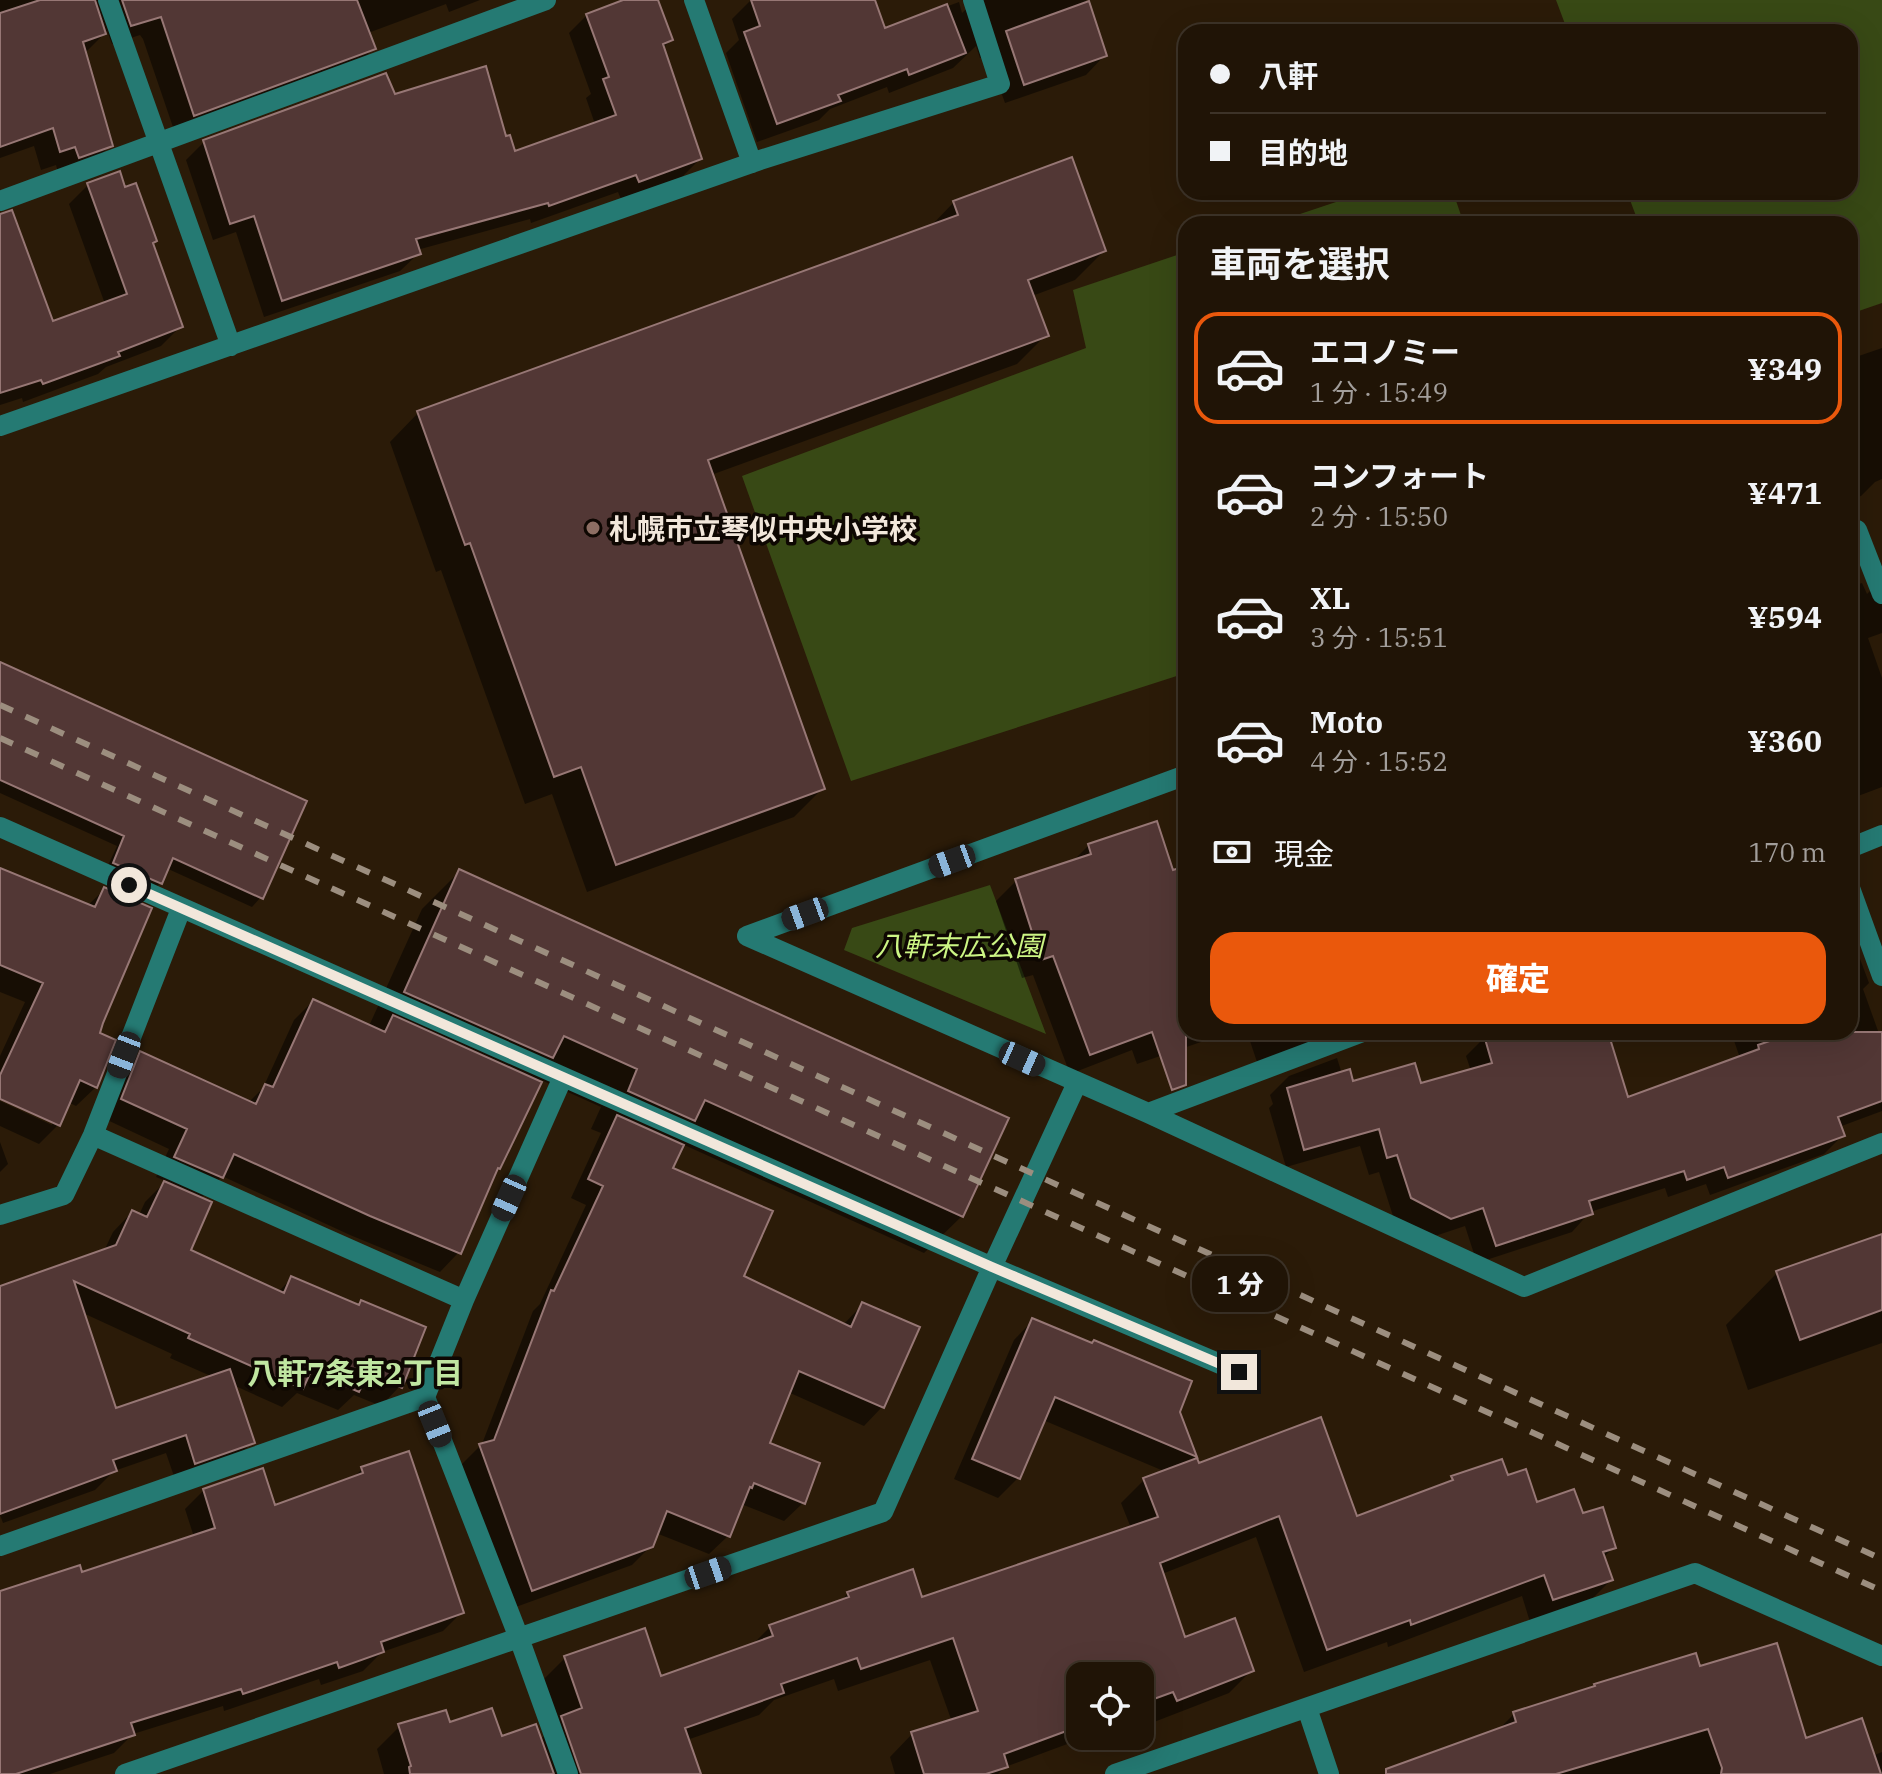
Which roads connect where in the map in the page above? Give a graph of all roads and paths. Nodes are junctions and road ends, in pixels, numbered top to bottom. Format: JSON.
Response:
{"nodes":[{"id":1,"x":108,"y":0,"type":"edge"},
{"id":2,"x":546,"y":0,"type":"edge"},
{"id":3,"x":694,"y":0,"type":"edge"},
{"id":4,"x":973,"y":0,"type":"edge"},
{"id":5,"x":159,"y":143,"type":"junction"},
{"id":6,"x":752,"y":163,"type":"junction"},
{"id":7,"x":0,"y":201,"type":"edge"},
{"id":8,"x":231,"y":346,"type":"junction"},
{"id":9,"x":0,"y":426,"type":"edge"},
{"id":10,"x":1858,"y":533,"type":"edge"},
{"id":11,"x":1882,"y":594,"type":"edge"},
{"id":12,"x":1178,"y":778,"type":"edge"},
{"id":13,"x":0,"y":827,"type":"edge"},
{"id":14,"x":1882,"y":835,"type":"edge"},
{"id":15,"x":1858,"y":845,"type":"edge"},
{"id":16,"x":181,"y":909,"type":"junction"},
{"id":17,"x":1858,"y":910,"type":"edge"},
{"id":18,"x":1882,"y":976,"type":"edge"},
{"id":19,"x":1342,"y":1040,"type":"edge"},
{"id":20,"x":563,"y":1077,"type":"junction"},
{"id":21,"x":1077,"y":1083,"type":"junction"},
{"id":22,"x":1148,"y":1113,"type":"junction"},
{"id":23,"x":93,"y":1135,"type":"junction"},
{"id":24,"x":1882,"y":1143,"type":"edge"},
{"id":25,"x":0,"y":1215,"type":"edge"},
{"id":26,"x":992,"y":1267,"type":"junction"},
{"id":27,"x":464,"y":1300,"type":"junction"},
{"id":28,"x":1239,"y":1372,"type":"dead end"},
{"id":29,"x":425,"y":1397,"type":"junction"},
{"id":30,"x":0,"y":1546,"type":"edge"},
{"id":31,"x":519,"y":1638,"type":"junction"},
{"id":32,"x":1882,"y":1656,"type":"edge"},
{"id":33,"x":1307,"y":1708,"type":"junction"},
{"id":34,"x":125,"y":1774,"type":"edge"},
{"id":35,"x":568,"y":1774,"type":"edge"},
{"id":36,"x":1115,"y":1774,"type":"edge"},
{"id":37,"x":1329,"y":1774,"type":"edge"}],
"edges":[{"from":1,"to":5,"type":"street"},
{"from":2,"to":5,"type":"street"},
{"from":3,"to":6,"type":"street"},
{"from":4,"to":6,"type":"street"},
{"from":5,"to":7,"type":"street"},
{"from":5,"to":8,"type":"street"},
{"from":6,"to":8,"type":"street"},
{"from":8,"to":9,"type":"street"},
{"from":10,"to":11,"type":"street"},
{"from":12,"to":21,"type":"street"},
{"from":13,"to":16,"type":"street"},
{"from":14,"to":15,"type":"street"},
{"from":16,"to":20,"type":"street"},
{"from":16,"to":23,"type":"street"},
{"from":17,"to":18,"type":"street"},
{"from":19,"to":22,"type":"street"},
{"from":20,"to":26,"type":"street"},
{"from":20,"to":27,"type":"street"},
{"from":21,"to":22,"type":"street"},
{"from":21,"to":26,"type":"street"},
{"from":22,"to":24,"type":"street"},
{"from":23,"to":25,"type":"street"},
{"from":23,"to":27,"type":"street"},
{"from":26,"to":28,"type":"street"},
{"from":26,"to":31,"type":"street"},
{"from":27,"to":29,"type":"street"},
{"from":29,"to":30,"type":"street"},
{"from":29,"to":31,"type":"street"},
{"from":31,"to":34,"type":"street"},
{"from":31,"to":35,"type":"street"},
{"from":32,"to":33,"type":"street"},
{"from":33,"to":36,"type":"street"},
{"from":33,"to":37,"type":"street"}]}
